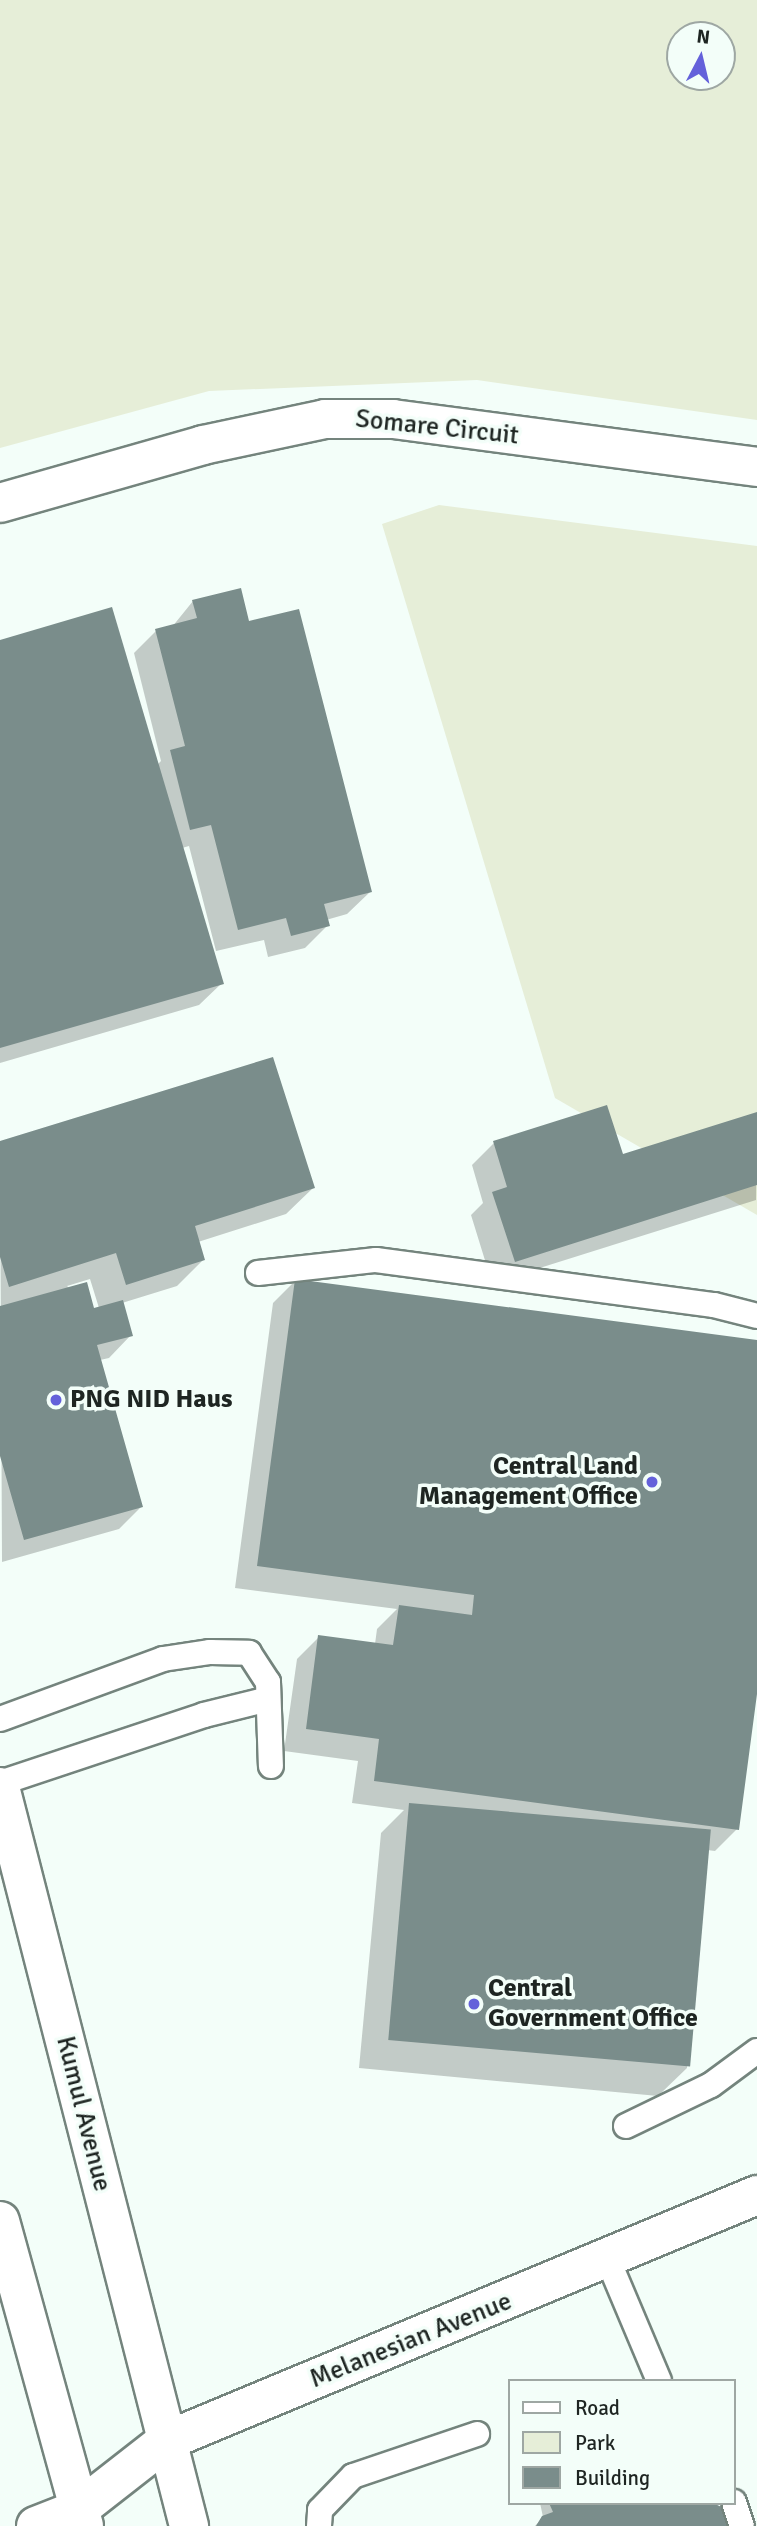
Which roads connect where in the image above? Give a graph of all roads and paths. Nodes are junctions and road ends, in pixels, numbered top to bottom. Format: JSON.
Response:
{"nodes":[{"id":1,"x":757,"y":467,"type":"edge"},
{"id":2,"x":0,"y":503,"type":"edge"},
{"id":3,"x":258,"y":1273,"type":"dead end"},
{"id":4,"x":757,"y":1316,"type":"edge"},
{"id":5,"x":268,"y":1699,"type":"junction"},
{"id":6,"x":0,"y":1719,"type":"edge"},
{"id":7,"x":271,"y":1766,"type":"dead end"},
{"id":8,"x":0,"y":1785,"type":"edge"},
{"id":9,"x":757,"y":2051,"type":"edge"},
{"id":10,"x":626,"y":2126,"type":"dead end"},
{"id":11,"x":757,"y":2194,"type":"edge"},
{"id":12,"x":0,"y":2221,"type":"edge"},
{"id":13,"x":608,"y":2260,"type":"junction"},
{"id":14,"x":658,"y":2379,"type":"edge"},
{"id":15,"x":477,"y":2434,"type":"dead end"},
{"id":16,"x":166,"y":2441,"type":"junction"},
{"id":17,"x":735,"y":2505,"type":"edge"},
{"id":18,"x":81,"y":2518,"type":"edge"},
{"id":19,"x":36,"y":2526,"type":"edge"},
{"id":20,"x":189,"y":2526,"type":"edge"},
{"id":21,"x":318,"y":2526,"type":"edge"},
{"id":22,"x":742,"y":2526,"type":"edge"}],
"edges":[{"from":1,"to":2,"type":"street","name":"Somare Circuit"},
{"from":3,"to":4,"type":"lane"},
{"from":5,"to":6,"type":"lane"},
{"from":5,"to":7,"type":"lane"},
{"from":5,"to":8,"type":"lane"},
{"from":8,"to":16,"type":"street","name":"Kumul Avenue"},
{"from":9,"to":10,"type":"lane"},
{"from":11,"to":13,"type":"street","name":"Melanesian Avenue"},
{"from":12,"to":18,"type":"street"},
{"from":13,"to":14,"type":"lane"},
{"from":13,"to":16,"type":"street","name":"Melanesian Avenue"},
{"from":15,"to":21,"type":"lane"},
{"from":16,"to":18,"type":"street","name":"Melanesian Avenue"},
{"from":16,"to":20,"type":"street","name":"Kumul Avenue"},
{"from":17,"to":22,"type":"lane"},
{"from":18,"to":19,"type":"street","name":"Melanesian Avenue"}]}
